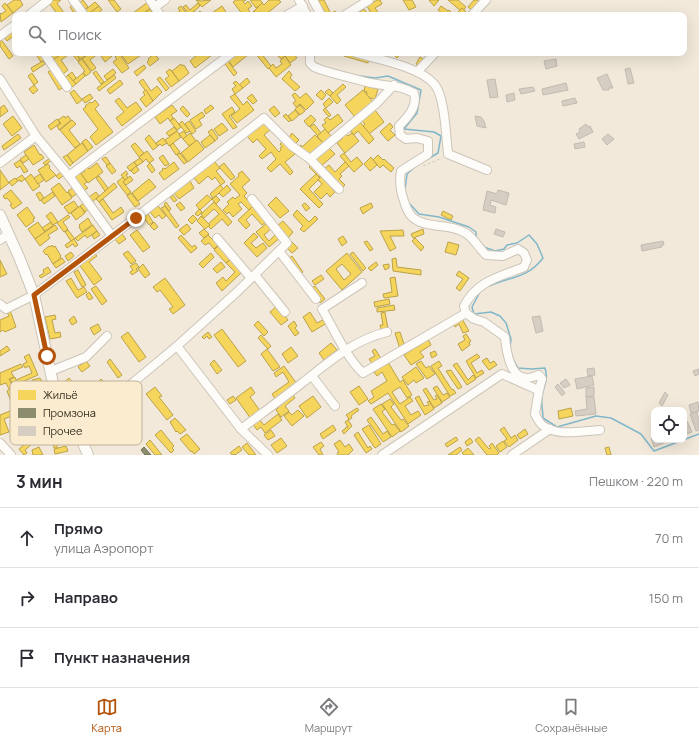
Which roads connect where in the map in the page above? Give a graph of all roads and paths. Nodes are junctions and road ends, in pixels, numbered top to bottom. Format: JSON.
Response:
{"nodes":[{"id":1,"x":48,"y":0,"type":"edge"},
{"id":2,"x":73,"y":0,"type":"edge"},
{"id":3,"x":150,"y":0,"type":"edge"},
{"id":4,"x":165,"y":0,"type":"edge"},
{"id":5,"x":314,"y":0,"type":"edge"},
{"id":6,"x":369,"y":0,"type":"edge"},
{"id":7,"x":486,"y":0,"type":"edge"},
{"id":8,"x":301,"y":3,"type":"edge"},
{"id":9,"x":155,"y":7,"type":"junction"},
{"id":10,"x":33,"y":12,"type":"edge"},
{"id":11,"x":82,"y":12,"type":"edge"},
{"id":12,"x":158,"y":12,"type":"edge"},
{"id":13,"x":290,"y":12,"type":"edge"},
{"id":14,"x":306,"y":12,"type":"edge"},
{"id":15,"x":320,"y":12,"type":"edge"},
{"id":16,"x":350,"y":12,"type":"edge"},
{"id":17,"x":475,"y":12,"type":"edge"},
{"id":18,"x":12,"y":27,"type":"edge"},
{"id":19,"x":0,"y":36,"type":"edge"},
{"id":20,"x":46,"y":56,"type":"edge"},
{"id":21,"x":228,"y":56,"type":"edge"},
{"id":22,"x":310,"y":56,"type":"edge"},
{"id":23,"x":367,"y":56,"type":"edge"},
{"id":24,"x":432,"y":56,"type":"edge"},
{"id":25,"x":417,"y":72,"type":"junction"},
{"id":26,"x":0,"y":80,"type":"edge"},
{"id":27,"x":394,"y":85,"type":"junction"},
{"id":28,"x":68,"y":87,"type":"dead end"},
{"id":29,"x":36,"y":136,"type":"junction"},
{"id":30,"x":448,"y":154,"type":"junction"},
{"id":31,"x":310,"y":159,"type":"junction"},
{"id":32,"x":0,"y":163,"type":"edge"},
{"id":33,"x":418,"y":167,"type":"dead end"},
{"id":34,"x":487,"y":170,"type":"dead end"},
{"id":35,"x":69,"y":176,"type":"junction"},
{"id":36,"x":339,"y":189,"type":"dead end"},
{"id":37,"x":252,"y":199,"type":"dead end"},
{"id":38,"x":0,"y":215,"type":"edge"},
{"id":39,"x":112,"y":236,"type":"junction"},
{"id":40,"x":4,"y":237,"type":"edge"},
{"id":41,"x":217,"y":238,"type":"dead end"},
{"id":42,"x":279,"y":251,"type":"junction"},
{"id":43,"x":253,"y":276,"type":"junction"},
{"id":44,"x":362,"y":283,"type":"dead end"},
{"id":45,"x":34,"y":295,"type":"junction"},
{"id":46,"x":316,"y":299,"type":"dead end"},
{"id":47,"x":0,"y":304,"type":"edge"},
{"id":48,"x":285,"y":312,"type":"dead end"},
{"id":49,"x":466,"y":313,"type":"junction"},
{"id":50,"x":387,"y":332,"type":"dead end"},
{"id":51,"x":107,"y":336,"type":"dead end"},
{"id":52,"x":176,"y":346,"type":"junction"},
{"id":53,"x":346,"y":350,"type":"junction"},
{"id":54,"x":51,"y":371,"type":"junction"},
{"id":55,"x":312,"y":376,"type":"junction"},
{"id":56,"x":53,"y":381,"type":"edge"},
{"id":57,"x":134,"y":381,"type":"edge"},
{"id":58,"x":538,"y":390,"type":"junction"},
{"id":59,"x":335,"y":406,"type":"dead end"},
{"id":60,"x":241,"y":429,"type":"junction"},
{"id":61,"x":550,"y":429,"type":"junction"},
{"id":62,"x":600,"y":430,"type":"dead end"},
{"id":63,"x":0,"y":443,"type":"edge"},
{"id":64,"x":84,"y":445,"type":"edge"},
{"id":65,"x":11,"y":455,"type":"edge"},
{"id":66,"x":88,"y":455,"type":"edge"},
{"id":67,"x":268,"y":455,"type":"edge"},
{"id":68,"x":382,"y":455,"type":"edge"},
{"id":69,"x":512,"y":455,"type":"edge"}],
"edges":[{"from":1,"to":10,"type":"street"},
{"from":2,"to":11,"type":"street"},
{"from":3,"to":9,"type":"street"},
{"from":4,"to":9,"type":"street"},
{"from":5,"to":15,"type":"street"},
{"from":6,"to":16,"type":"street"},
{"from":7,"to":17,"type":"street"},
{"from":8,"to":13,"type":"street"},
{"from":8,"to":14,"type":"street"},
{"from":9,"to":12,"type":"street"},
{"from":18,"to":19,"type":"street"},
{"from":20,"to":28,"type":"street"},
{"from":21,"to":35,"type":"street"},
{"from":22,"to":27,"type":"street"},
{"from":23,"to":25,"type":"street"},
{"from":24,"to":25,"type":"street"},
{"from":25,"to":30,"type":"street"},
{"from":26,"to":29,"type":"street"},
{"from":27,"to":31,"type":"street"},
{"from":27,"to":49,"type":"street"},
{"from":29,"to":32,"type":"street"},
{"from":29,"to":35,"type":"street"},
{"from":30,"to":33,"type":"path"},
{"from":30,"to":34,"type":"street"},
{"from":31,"to":36,"type":"street"},
{"from":31,"to":39,"type":"street"},
{"from":35,"to":39,"type":"street"},
{"from":37,"to":42,"type":"street"},
{"from":38,"to":40,"type":"main road"},
{"from":39,"to":45,"type":"street"},
{"from":40,"to":45,"type":"main road"},
{"from":41,"to":43,"type":"street"},
{"from":42,"to":43,"type":"street"},
{"from":42,"to":46,"type":"street"},
{"from":43,"to":48,"type":"street"},
{"from":43,"to":52,"type":"street"},
{"from":44,"to":53,"type":"street"},
{"from":45,"to":47,"type":"street"},
{"from":45,"to":54,"type":"main road"},
{"from":49,"to":53,"type":"street"},
{"from":49,"to":58,"type":"street"},
{"from":50,"to":53,"type":"street"},
{"from":51,"to":54,"type":"street"},
{"from":52,"to":57,"type":"street"},
{"from":52,"to":60,"type":"street"},
{"from":53,"to":55,"type":"street"},
{"from":54,"to":56,"type":"main road"},
{"from":55,"to":59,"type":"street"},
{"from":55,"to":60,"type":"street"},
{"from":58,"to":61,"type":"street"},
{"from":58,"to":68,"type":"street"},
{"from":60,"to":67,"type":"street"},
{"from":61,"to":62,"type":"street"},
{"from":61,"to":69,"type":"street"},
{"from":63,"to":65,"type":"street"},
{"from":64,"to":66,"type":"main road"}]}
